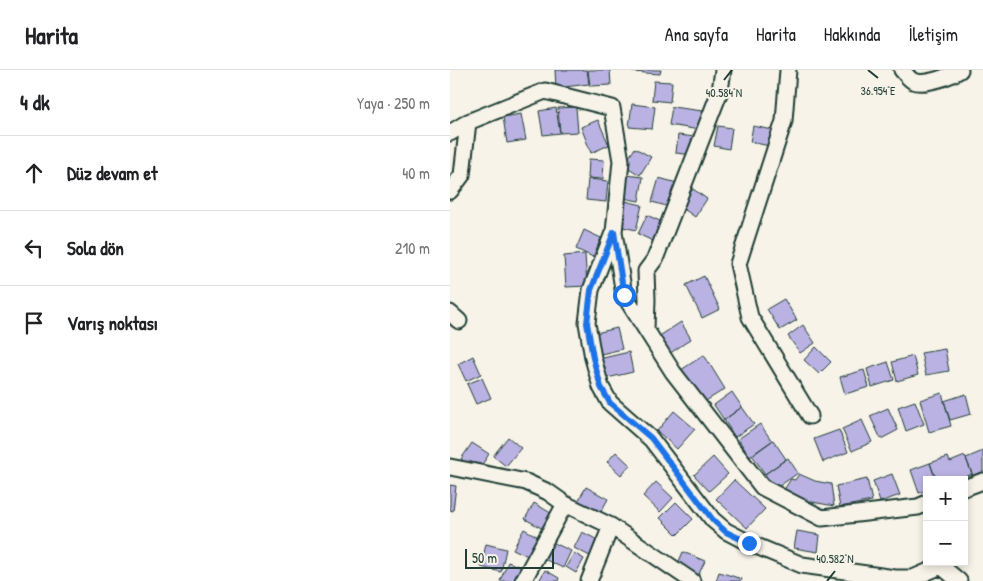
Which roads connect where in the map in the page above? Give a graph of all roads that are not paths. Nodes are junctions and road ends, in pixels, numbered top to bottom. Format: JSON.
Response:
{"nodes":[{"id":1,"x":723,"y":70,"type":"edge"},
{"id":2,"x":788,"y":70,"type":"edge"},
{"id":3,"x":902,"y":70,"type":"edge"},
{"id":4,"x":960,"y":70,"type":"edge"},
{"id":5,"x":468,"y":122,"type":"junction"},
{"id":6,"x":450,"y":133,"type":"edge"},
{"id":7,"x":450,"y":191,"type":"edge"},
{"id":8,"x":614,"y":232,"type":"junction"},
{"id":9,"x":646,"y":329,"type":"junction"},
{"id":10,"x":810,"y":416,"type":"dead end"},
{"id":11,"x":450,"y":468,"type":"edge"},
{"id":12,"x":983,"y":481,"type":"edge"},
{"id":13,"x":968,"y":487,"type":"edge"},
{"id":14,"x":565,"y":504,"type":"junction"},
{"id":15,"x":923,"y":505,"type":"edge"},
{"id":16,"x":611,"y":526,"type":"junction"},
{"id":17,"x":523,"y":581,"type":"edge"},
{"id":18,"x":588,"y":581,"type":"edge"},
{"id":19,"x":692,"y":581,"type":"edge"},
{"id":20,"x":959,"y":581,"type":"edge"}],
"edges":[{"from":1,"to":9,"type":"street"},
{"from":2,"to":10,"type":"street"},
{"from":3,"to":4,"type":"street"},
{"from":5,"to":6,"type":"street"},
{"from":5,"to":7,"type":"street"},
{"from":5,"to":8,"type":"street"},
{"from":8,"to":9,"type":"street"},
{"from":8,"to":20,"type":"street"},
{"from":9,"to":15,"type":"street"},
{"from":11,"to":14,"type":"street"},
{"from":12,"to":13,"type":"street"},
{"from":14,"to":16,"type":"street"},
{"from":14,"to":17,"type":"street"},
{"from":16,"to":18,"type":"street"},
{"from":16,"to":19,"type":"street"}]}
